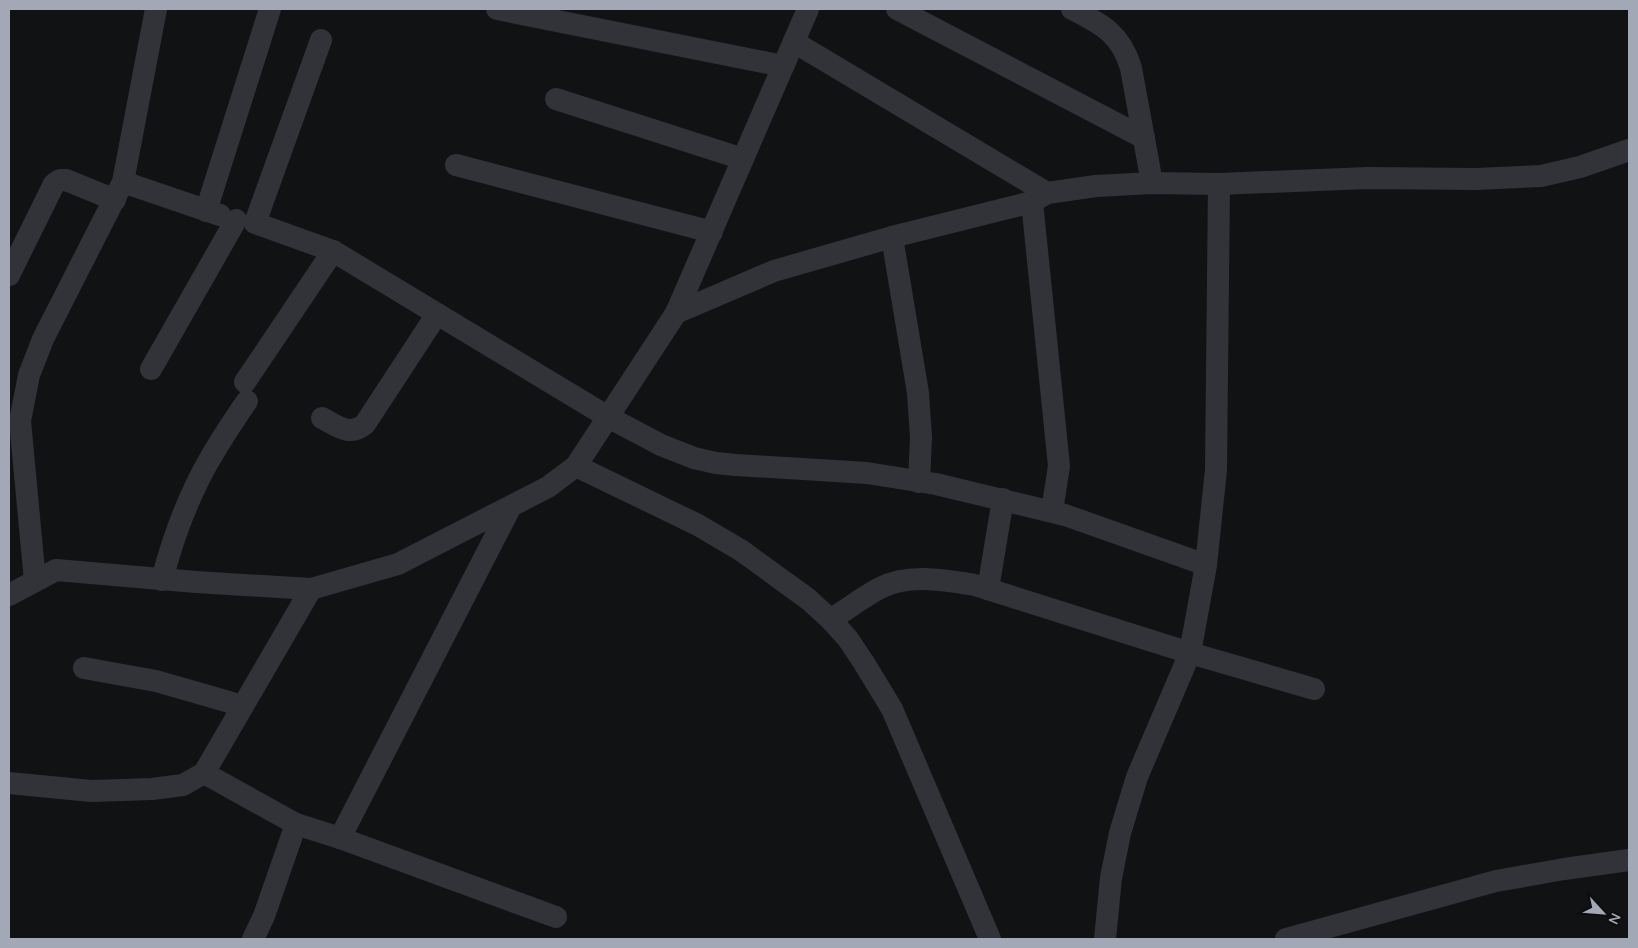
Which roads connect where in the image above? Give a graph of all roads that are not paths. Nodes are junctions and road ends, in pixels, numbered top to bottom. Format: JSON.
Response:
{"nodes":[{"id":1,"x":156,"y":9,"type":"edge"},
{"id":2,"x":270,"y":9,"type":"edge"},
{"id":3,"x":497,"y":9,"type":"edge"},
{"id":4,"x":808,"y":9,"type":"edge"},
{"id":5,"x":897,"y":9,"type":"edge"},
{"id":6,"x":1072,"y":9,"type":"edge"},
{"id":7,"x":321,"y":40,"type":"dead end"},
{"id":8,"x":794,"y":42,"type":"junction"},
{"id":9,"x":783,"y":66,"type":"junction"},
{"id":10,"x":556,"y":99,"type":"dead end"},
{"id":11,"x":1144,"y":138,"type":"junction"},
{"id":12,"x":1629,"y":150,"type":"edge"},
{"id":13,"x":743,"y":159,"type":"junction"},
{"id":14,"x":456,"y":165,"type":"dead end"},
{"id":15,"x":1152,"y":183,"type":"junction"},
{"id":16,"x":1219,"y":184,"type":"junction"},
{"id":17,"x":119,"y":191,"type":"junction"},
{"id":18,"x":1039,"y":197,"type":"junction"},
{"id":19,"x":206,"y":212,"type":"junction"},
{"id":20,"x":246,"y":221,"type":"junction"},
{"id":21,"x":712,"y":232,"type":"junction"},
{"id":22,"x":892,"y":237,"type":"junction"},
{"id":23,"x":332,"y":251,"type":"junction"},
{"id":24,"x":9,"y":275,"type":"edge"},
{"id":25,"x":676,"y":313,"type":"junction"},
{"id":26,"x":437,"y":314,"type":"junction"},
{"id":27,"x":151,"y":369,"type":"dead end"},
{"id":28,"x":608,"y":417,"type":"junction"},
{"id":29,"x":322,"y":418,"type":"dead end"},
{"id":30,"x":576,"y":466,"type":"junction"},
{"id":31,"x":918,"y":482,"type":"junction"},
{"id":32,"x":1003,"y":499,"type":"junction"},
{"id":33,"x":510,"y":508,"type":"junction"},
{"id":34,"x":1052,"y":511,"type":"junction"},
{"id":35,"x":1206,"y":565,"type":"junction"},
{"id":36,"x":162,"y":580,"type":"junction"},
{"id":37,"x":35,"y":582,"type":"junction"},
{"id":38,"x":311,"y":589,"type":"junction"},
{"id":39,"x":988,"y":589,"type":"junction"},
{"id":40,"x":9,"y":595,"type":"edge"},
{"id":41,"x":831,"y":620,"type":"junction"},
{"id":42,"x":1190,"y":653,"type":"junction"},
{"id":43,"x":84,"y":668,"type":"dead end"},
{"id":44,"x":1314,"y":689,"type":"dead end"},
{"id":45,"x":242,"y":706,"type":"junction"},
{"id":46,"x":204,"y":773,"type":"junction"},
{"id":47,"x":9,"y":783,"type":"edge"},
{"id":48,"x":296,"y":824,"type":"junction"},
{"id":49,"x":340,"y":838,"type":"junction"},
{"id":50,"x":1629,"y":860,"type":"edge"},
{"id":51,"x":556,"y":917,"type":"dead end"},
{"id":52,"x":253,"y":939,"type":"edge"},
{"id":53,"x":990,"y":939,"type":"edge"},
{"id":54,"x":1105,"y":939,"type":"edge"},
{"id":55,"x":1286,"y":939,"type":"edge"}],
"edges":[{"from":1,"to":17,"type":"street"},
{"from":2,"to":19,"type":"street"},
{"from":3,"to":9,"type":"street"},
{"from":4,"to":8,"type":"street"},
{"from":5,"to":11,"type":"street"},
{"from":6,"to":11,"type":"street"},
{"from":7,"to":20,"type":"street"},
{"from":8,"to":9,"type":"street"},
{"from":8,"to":18,"type":"street"},
{"from":9,"to":13,"type":"street"},
{"from":10,"to":13,"type":"street"},
{"from":11,"to":15,"type":"street"},
{"from":12,"to":16,"type":"street"},
{"from":13,"to":21,"type":"street"},
{"from":14,"to":21,"type":"street"},
{"from":15,"to":16,"type":"street"},
{"from":15,"to":18,"type":"street"},
{"from":16,"to":35,"type":"street"},
{"from":17,"to":19,"type":"street"},
{"from":17,"to":24,"type":"street"},
{"from":17,"to":37,"type":"street"},
{"from":18,"to":22,"type":"street"},
{"from":18,"to":34,"type":"street"},
{"from":19,"to":20,"type":"street"},
{"from":20,"to":23,"type":"street"},
{"from":20,"to":27,"type":"street"},
{"from":21,"to":25,"type":"street"},
{"from":22,"to":25,"type":"street"},
{"from":22,"to":31,"type":"street"},
{"from":23,"to":26,"type":"street"},
{"from":23,"to":36,"type":"street"},
{"from":25,"to":28,"type":"street"},
{"from":26,"to":28,"type":"street"},
{"from":26,"to":29,"type":"street"},
{"from":28,"to":30,"type":"street"},
{"from":28,"to":31,"type":"street"},
{"from":30,"to":33,"type":"street"},
{"from":30,"to":41,"type":"street"},
{"from":31,"to":32,"type":"street"},
{"from":32,"to":34,"type":"street"},
{"from":32,"to":39,"type":"street"},
{"from":33,"to":38,"type":"street"},
{"from":33,"to":49,"type":"street"},
{"from":34,"to":35,"type":"street"},
{"from":35,"to":42,"type":"street"},
{"from":36,"to":37,"type":"street"},
{"from":36,"to":38,"type":"street"},
{"from":37,"to":40,"type":"street"},
{"from":38,"to":45,"type":"street"},
{"from":39,"to":41,"type":"street"},
{"from":39,"to":42,"type":"street"},
{"from":41,"to":53,"type":"street"},
{"from":42,"to":44,"type":"street"},
{"from":42,"to":54,"type":"street"},
{"from":43,"to":45,"type":"street"},
{"from":45,"to":46,"type":"street"},
{"from":46,"to":47,"type":"street"},
{"from":46,"to":48,"type":"street"},
{"from":48,"to":49,"type":"street"},
{"from":48,"to":52,"type":"street"},
{"from":49,"to":51,"type":"street"},
{"from":50,"to":55,"type":"street"}]}
